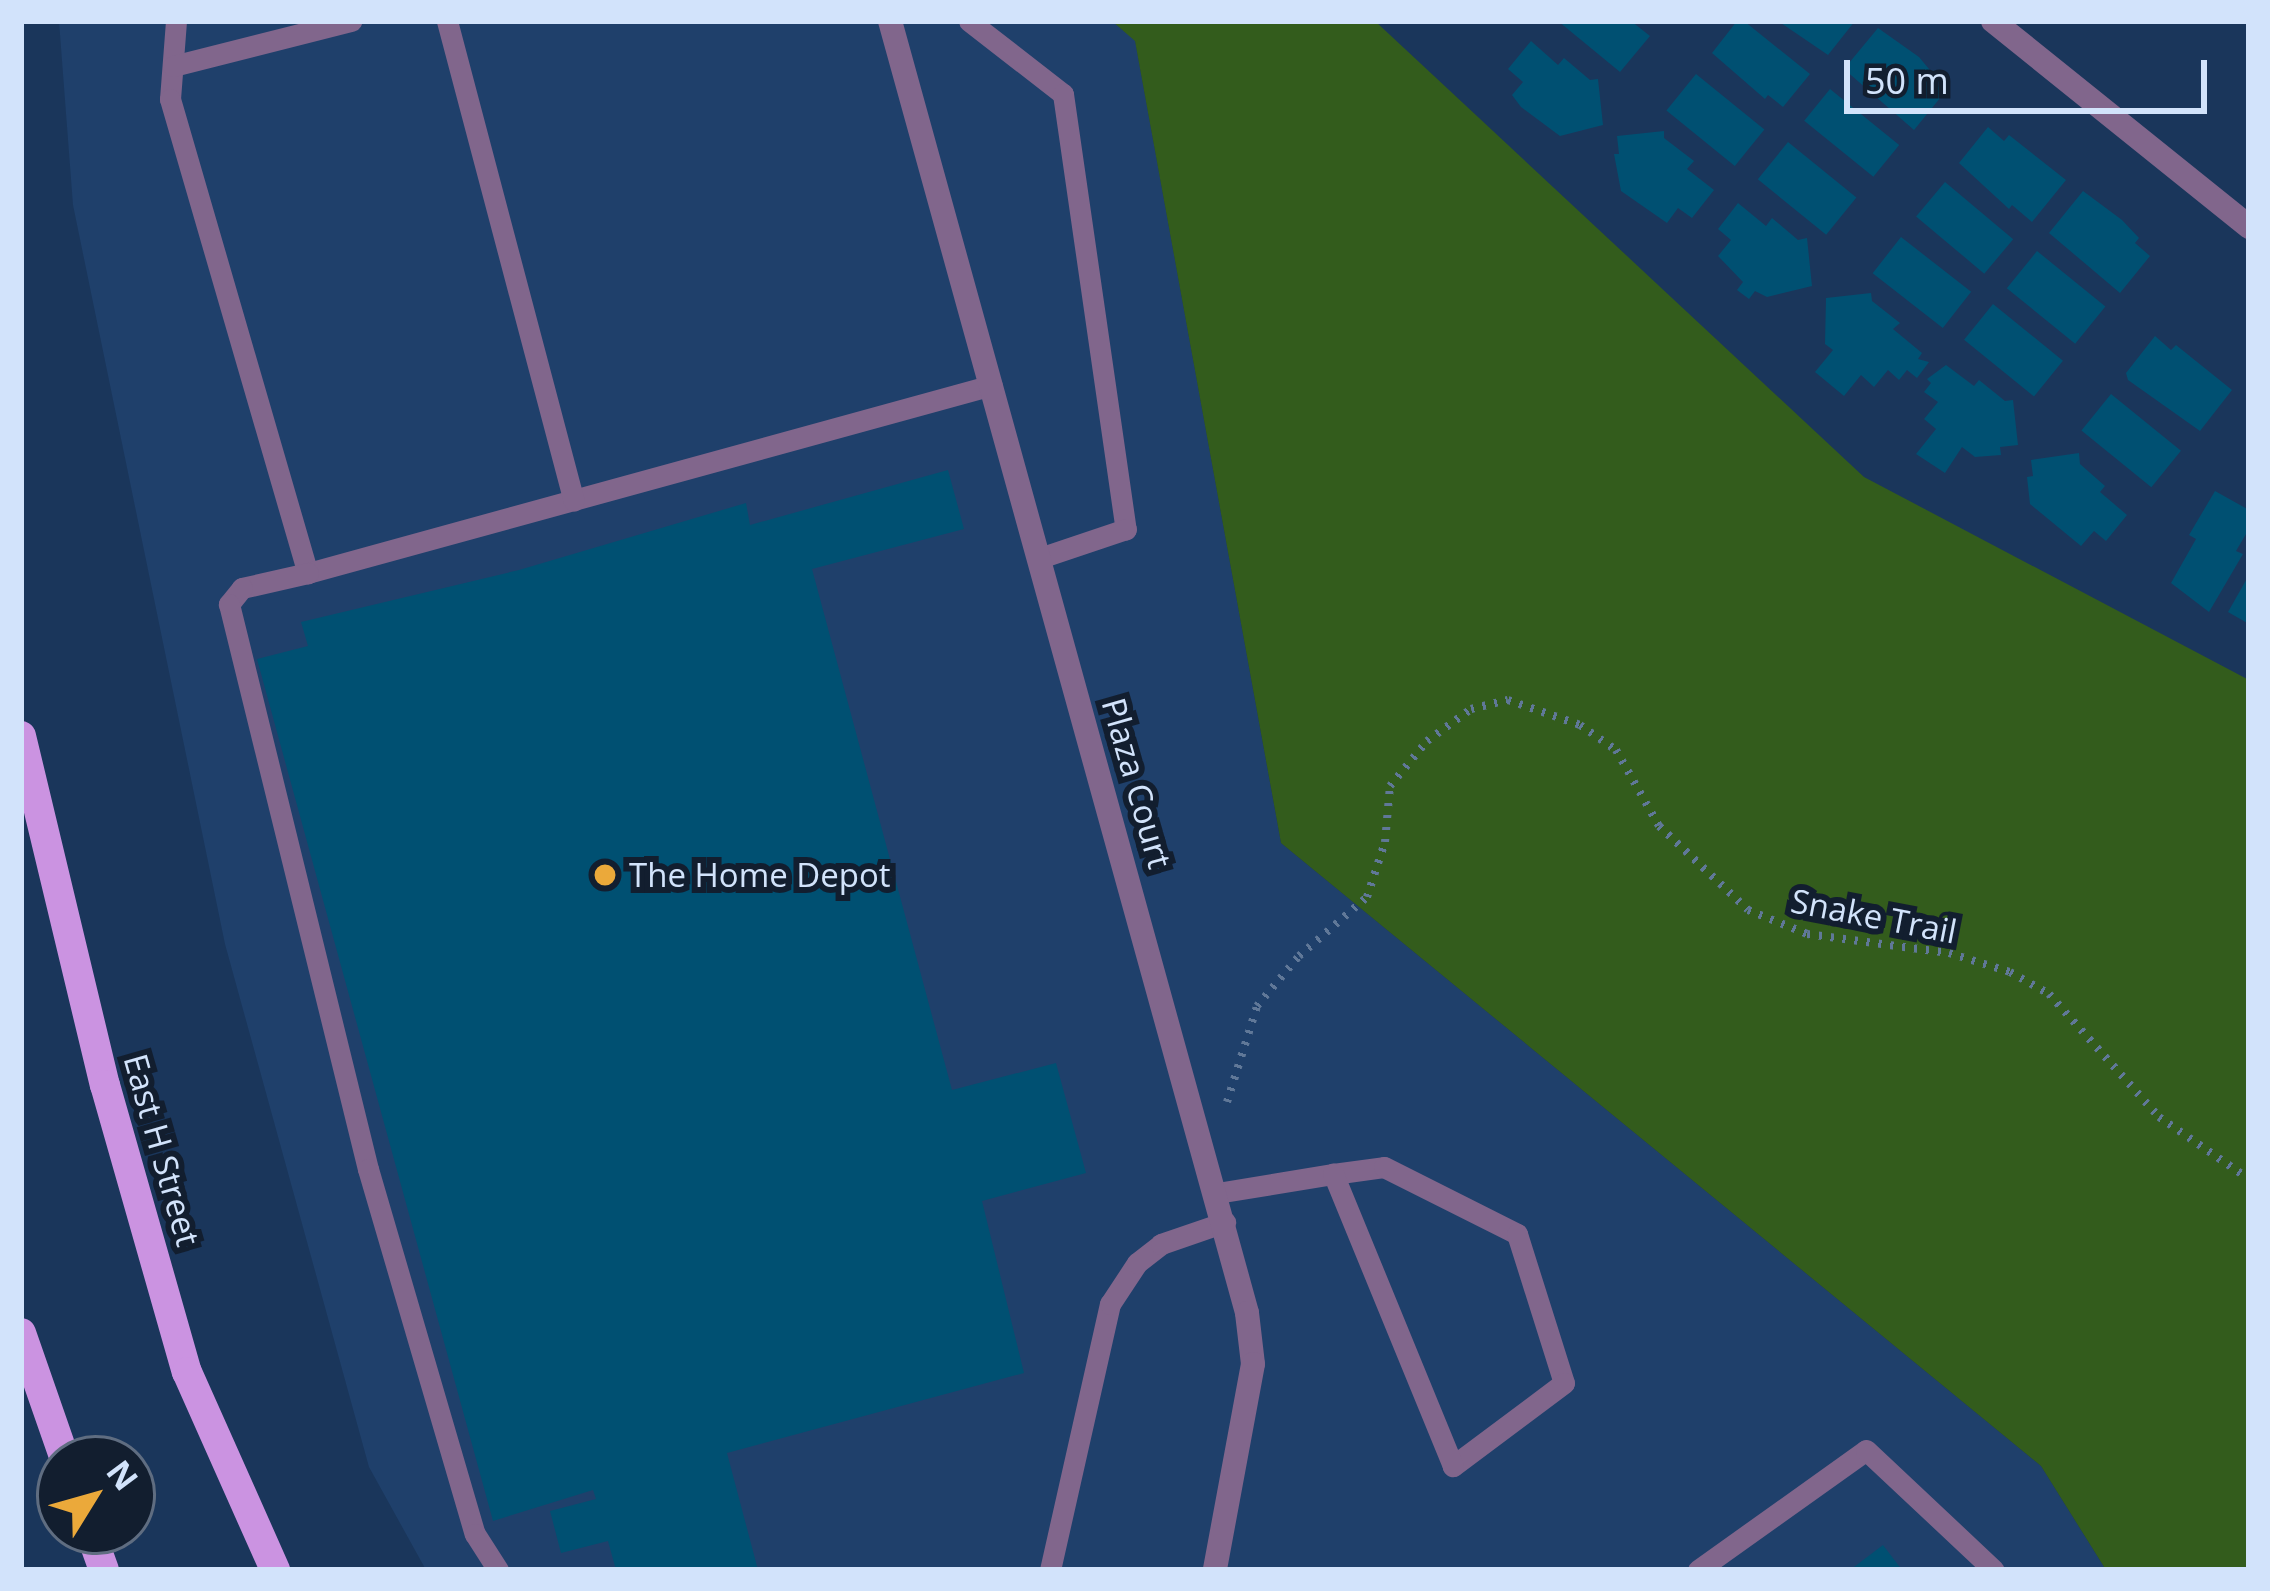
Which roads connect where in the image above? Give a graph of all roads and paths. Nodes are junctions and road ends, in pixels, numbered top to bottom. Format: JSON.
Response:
{"nodes":[{"id":1,"x":176,"y":21,"type":"edge"},
{"id":2,"x":351,"y":21,"type":"edge"},
{"id":3,"x":447,"y":21,"type":"edge"},
{"id":4,"x":890,"y":21,"type":"edge"},
{"id":5,"x":969,"y":21,"type":"edge"},
{"id":6,"x":1993,"y":21,"type":"edge"},
{"id":7,"x":173,"y":65,"type":"junction"},
{"id":8,"x":2249,"y":227,"type":"edge"},
{"id":9,"x":992,"y":385,"type":"junction"},
{"id":10,"x":574,"y":500,"type":"junction"},
{"id":11,"x":1040,"y":559,"type":"junction"},
{"id":12,"x":308,"y":573,"type":"junction"},
{"id":13,"x":21,"y":736,"type":"edge"},
{"id":14,"x":1208,"y":1161,"type":"junction"},
{"id":15,"x":1333,"y":1174,"type":"junction"},
{"id":16,"x":2249,"y":1179,"type":"edge"},
{"id":17,"x":1217,"y":1193,"type":"junction"},
{"id":18,"x":1226,"y":1222,"type":"junction"},
{"id":19,"x":21,"y":1333,"type":"edge"},
{"id":20,"x":57,"y":1435,"type":"edge"},
{"id":21,"x":275,"y":1570,"type":"edge"},
{"id":22,"x":498,"y":1570,"type":"edge"},
{"id":23,"x":1050,"y":1570,"type":"edge"},
{"id":24,"x":1215,"y":1570,"type":"edge"},
{"id":25,"x":1699,"y":1570,"type":"edge"},
{"id":26,"x":1994,"y":1570,"type":"edge"}],
"edges":[{"from":1,"to":7,"type":"lane"},
{"from":2,"to":7,"type":"lane"},
{"from":3,"to":10,"type":"lane"},
{"from":4,"to":9,"type":"street","name":"Plaza Court"},
{"from":5,"to":11,"type":"lane"},
{"from":6,"to":8,"type":"street"},
{"from":7,"to":12,"type":"lane"},
{"from":9,"to":10,"type":"lane"},
{"from":9,"to":11,"type":"street","name":"Plaza Court"},
{"from":10,"to":12,"type":"lane"},
{"from":11,"to":14,"type":"street","name":"Plaza Court"},
{"from":12,"to":22,"type":"lane"},
{"from":13,"to":21,"type":"main road","name":"East H Street"},
{"from":14,"to":16,"type":"path","name":"Snake Trail"},
{"from":14,"to":17,"type":"street","name":"Plaza Court"},
{"from":15,"to":15,"type":"lane"},
{"from":15,"to":17,"type":"lane"},
{"from":17,"to":18,"type":"street","name":"Plaza Court"},
{"from":18,"to":23,"type":"lane"},
{"from":18,"to":24,"type":"street","name":"Plaza Court"},
{"from":19,"to":20,"type":"main road"},
{"from":25,"to":26,"type":"lane"}]}
